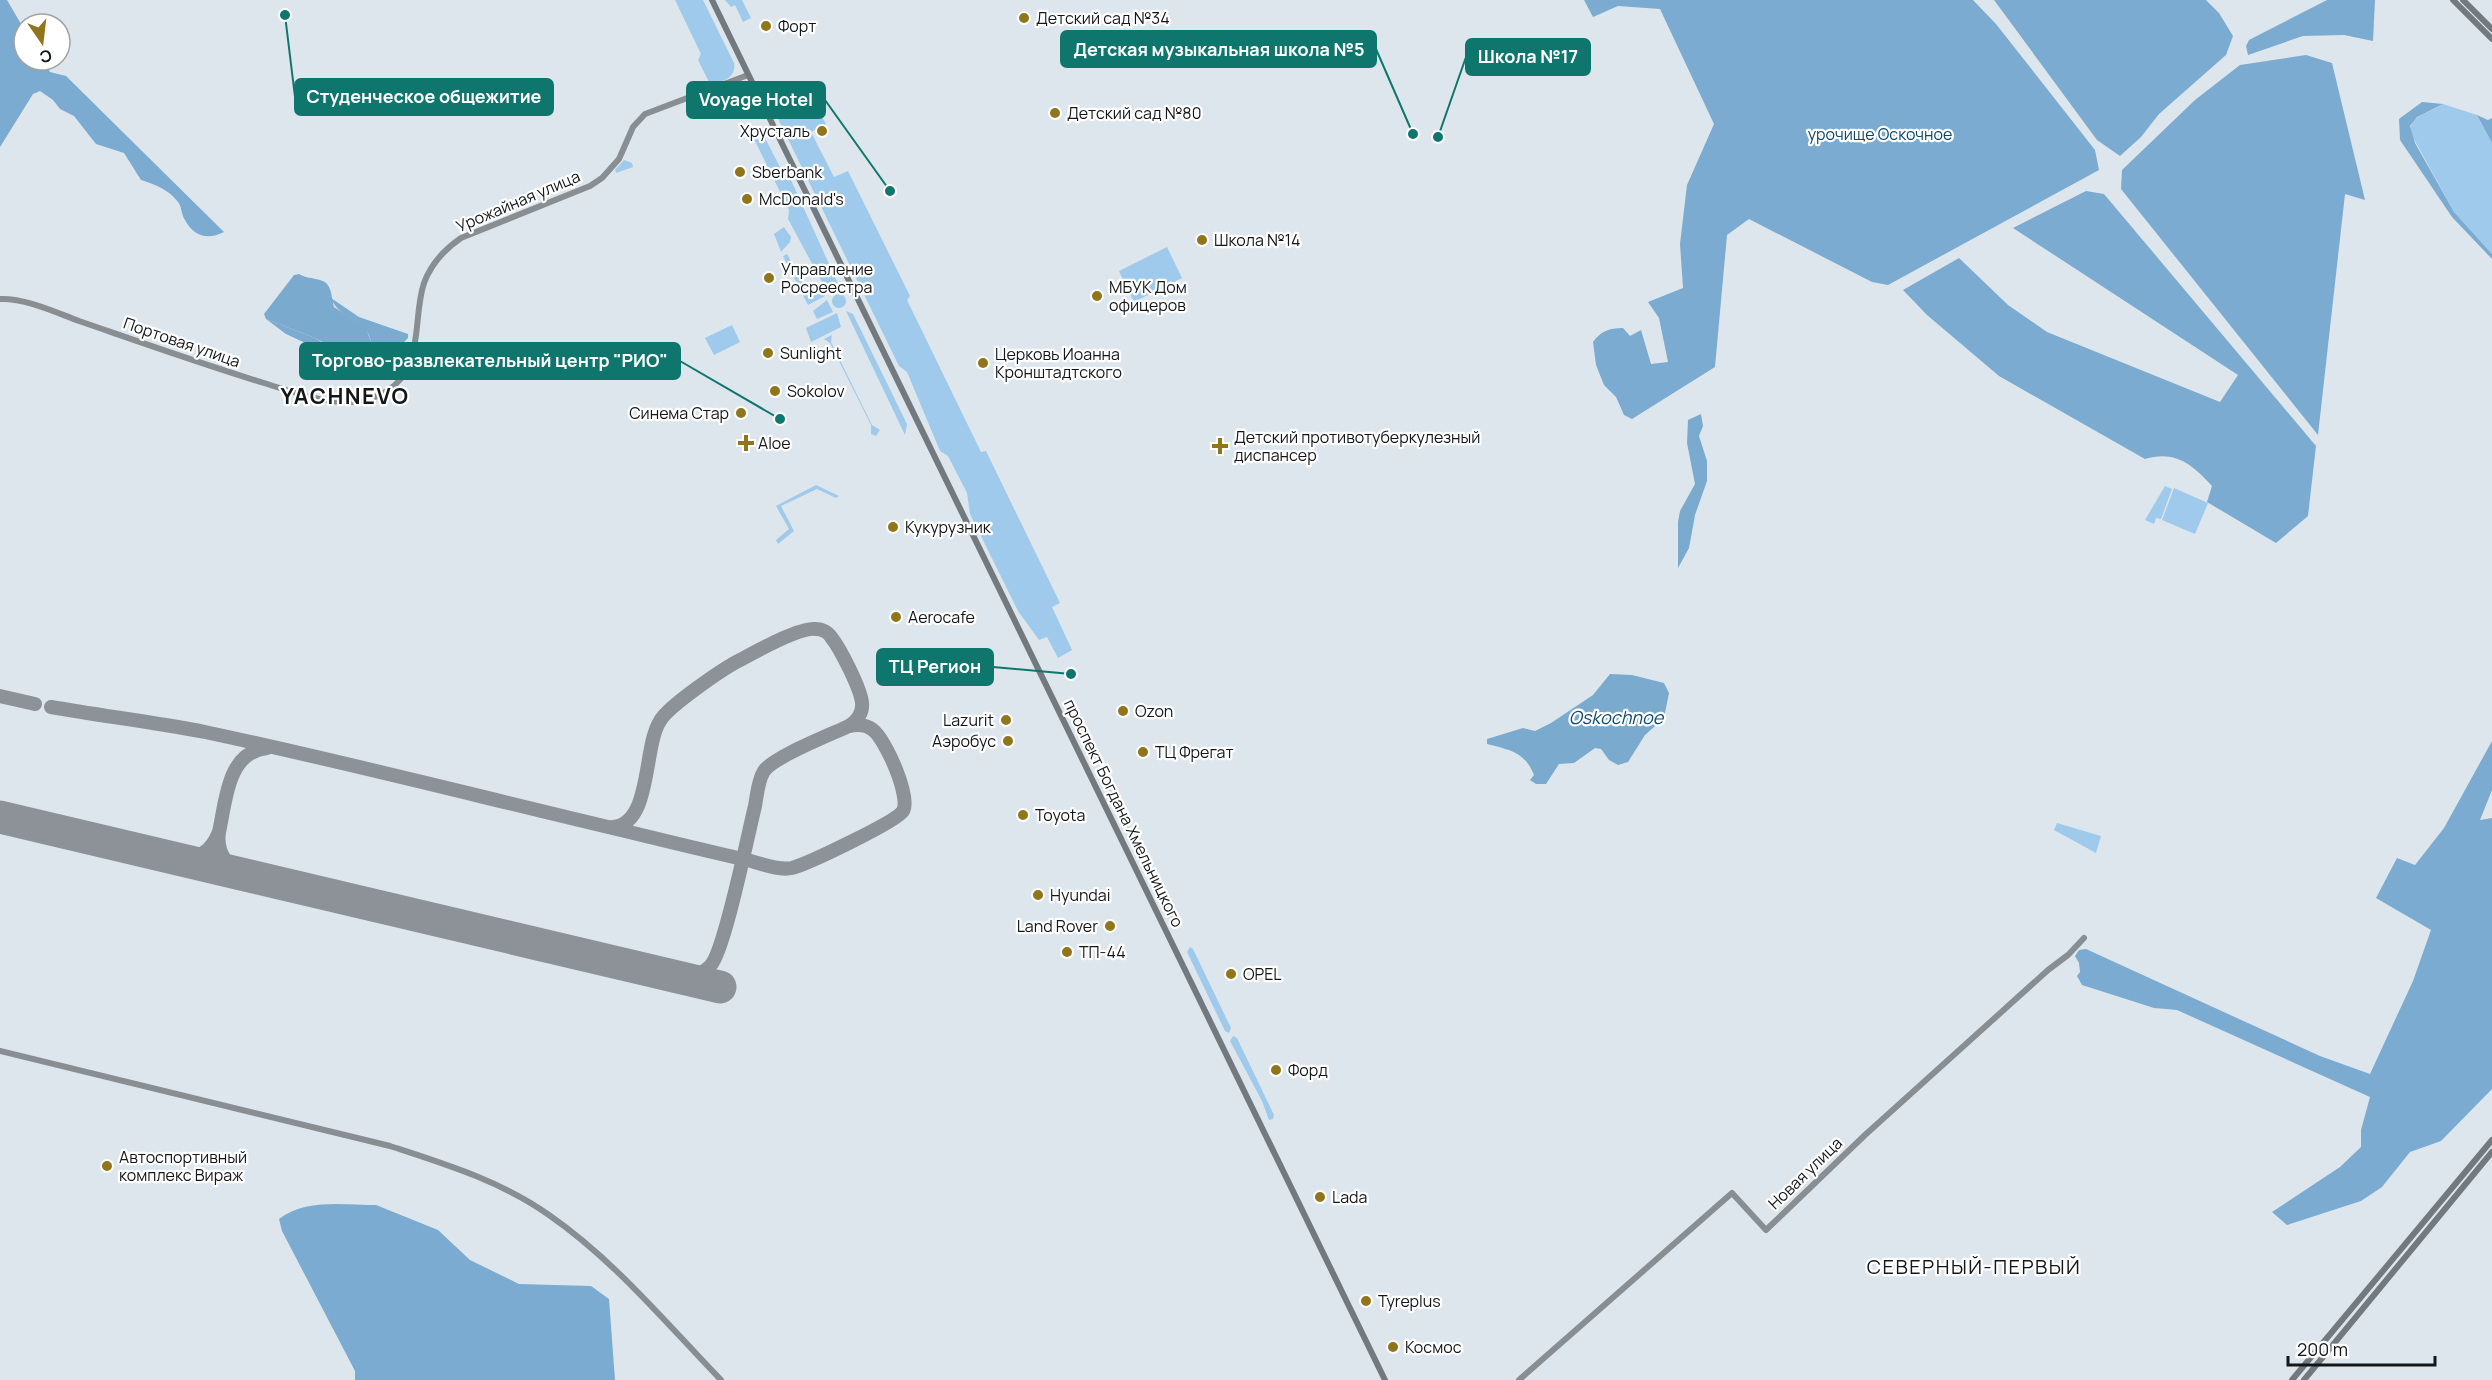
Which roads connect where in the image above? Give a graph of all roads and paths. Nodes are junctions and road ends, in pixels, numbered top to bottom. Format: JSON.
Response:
{"nodes":[{"id":1,"x":712,"y":0,"type":"edge"},
{"id":2,"x":2454,"y":0,"type":"edge"},
{"id":3,"x":2463,"y":0,"type":"edge"},
{"id":4,"x":2492,"y":29,"type":"edge"},
{"id":5,"x":2492,"y":39,"type":"edge"},
{"id":6,"x":748,"y":75,"type":"junction"},
{"id":7,"x":0,"y":299,"type":"edge"},
{"id":8,"x":357,"y":402,"type":"joint"},
{"id":9,"x":2084,"y":938,"type":"dead end"},
{"id":10,"x":0,"y":1051,"type":"edge"},
{"id":11,"x":2492,"y":1140,"type":"edge"},
{"id":12,"x":2492,"y":1152,"type":"edge"},
{"id":13,"x":721,"y":1380,"type":"edge"},
{"id":14,"x":1385,"y":1380,"type":"edge"},
{"id":15,"x":1519,"y":1380,"type":"edge"},
{"id":16,"x":2292,"y":1380,"type":"edge"},
{"id":17,"x":2304,"y":1380,"type":"edge"}],
"edges":[{"from":1,"to":6,"type":"main road","name":"проспект Богдана Хмельницкого"},
{"from":2,"to":5,"type":"main road"},
{"from":3,"to":4,"type":"main road"},
{"from":6,"to":8,"type":"street","name":"Урожайная улица"},
{"from":6,"to":14,"type":"main road","name":"проспект Богдана Хмельницкого"},
{"from":7,"to":8,"type":"street","name":"Портовая улица"},
{"from":9,"to":15,"type":"street","name":"Новая улица"},
{"from":10,"to":13,"type":"street"},
{"from":11,"to":16,"type":"main road"},
{"from":12,"to":17,"type":"main road"}]}
